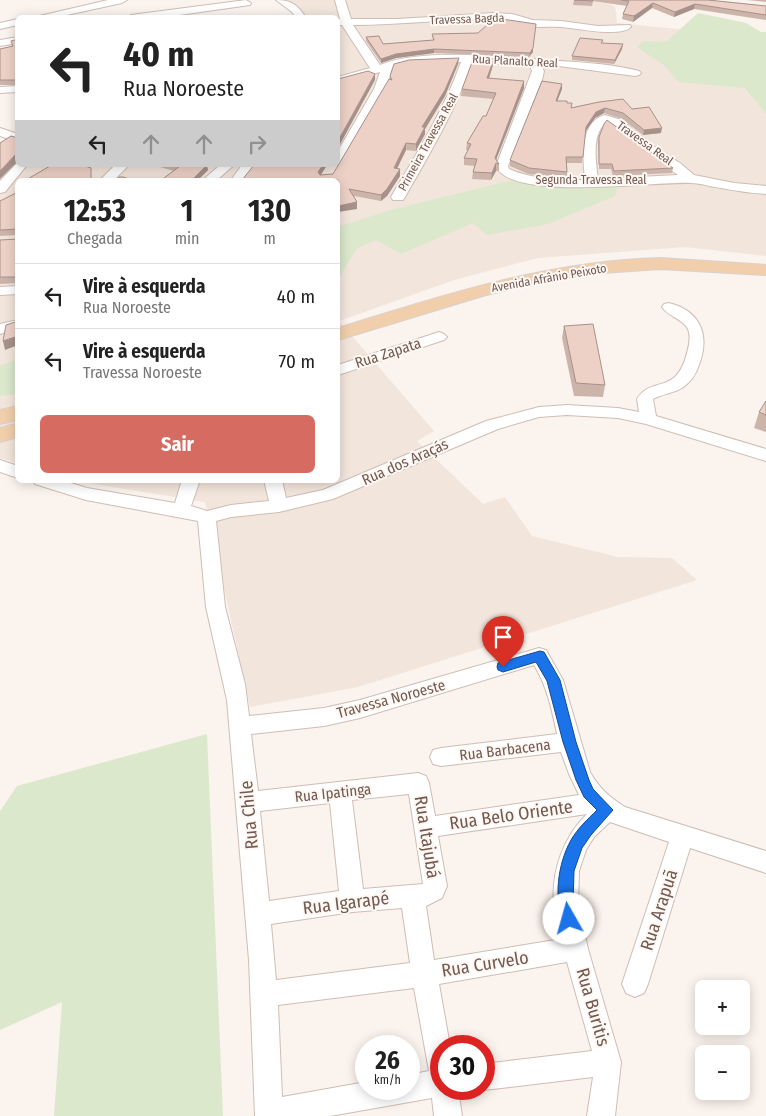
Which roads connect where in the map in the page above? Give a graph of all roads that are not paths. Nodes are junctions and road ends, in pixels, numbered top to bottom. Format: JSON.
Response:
{"nodes":[{"id":1,"x":122,"y":0,"type":"edge"},
{"id":2,"x":282,"y":0,"type":"edge"},
{"id":3,"x":340,"y":0,"type":"edge"},
{"id":4,"x":246,"y":3,"type":"dead end"},
{"id":5,"x":225,"y":6,"type":"junction"},
{"id":6,"x":185,"y":14,"type":"edge"},
{"id":7,"x":50,"y":15,"type":"edge"},
{"id":8,"x":172,"y":15,"type":"edge"},
{"id":9,"x":229,"y":15,"type":"edge"},
{"id":10,"x":299,"y":15,"type":"edge"},
{"id":11,"x":342,"y":22,"type":"edge"},
{"id":12,"x":15,"y":23,"type":"edge"},
{"id":13,"x":0,"y":26,"type":"edge"},
{"id":14,"x":626,"y":28,"type":"dead end"},
{"id":15,"x":15,"y":40,"type":"edge"},
{"id":16,"x":0,"y":43,"type":"edge"},
{"id":17,"x":468,"y":58,"type":"junction"},
{"id":18,"x":534,"y":63,"type":"junction"},
{"id":19,"x":382,"y":67,"type":"junction"},
{"id":20,"x":635,"y":73,"type":"dead end"},
{"id":21,"x":352,"y":76,"type":"junction"},
{"id":22,"x":340,"y":79,"type":"edge"},
{"id":23,"x":15,"y":89,"type":"edge"},
{"id":24,"x":380,"y":89,"type":"junction"},
{"id":25,"x":0,"y":90,"type":"edge"},
{"id":26,"x":0,"y":132,"type":"edge"},
{"id":27,"x":15,"y":137,"type":"edge"},
{"id":28,"x":340,"y":156,"type":"edge"},
{"id":29,"x":20,"y":167,"type":"edge"},
{"id":30,"x":121,"y":167,"type":"edge"},
{"id":31,"x":225,"y":167,"type":"edge"},
{"id":32,"x":247,"y":167,"type":"edge"},
{"id":33,"x":0,"y":170,"type":"edge"},
{"id":34,"x":13,"y":176,"type":"junction"},
{"id":35,"x":108,"y":178,"type":"edge"},
{"id":36,"x":212,"y":178,"type":"edge"},
{"id":37,"x":239,"y":178,"type":"edge"},
{"id":38,"x":690,"y":178,"type":"junction"},
{"id":39,"x":592,"y":183,"type":"junction"},
{"id":40,"x":0,"y":189,"type":"edge"},
{"id":41,"x":766,"y":190,"type":"edge"},
{"id":42,"x":398,"y":197,"type":"dead end"},
{"id":43,"x":766,"y":259,"type":"edge"},
{"id":44,"x":766,"y":270,"type":"edge"},
{"id":45,"x":15,"y":290,"type":"edge"},
{"id":46,"x":0,"y":292,"type":"edge"},
{"id":47,"x":669,"y":307,"type":"dead end"},
{"id":48,"x":340,"y":317,"type":"edge"},
{"id":49,"x":15,"y":325,"type":"edge"},
{"id":50,"x":0,"y":329,"type":"edge"},
{"id":51,"x":340,"y":333,"type":"edge"},
{"id":52,"x":439,"y":337,"type":"dead end"},
{"id":53,"x":340,"y":369,"type":"edge"},
{"id":54,"x":15,"y":414,"type":"edge"},
{"id":55,"x":0,"y":418,"type":"edge"},
{"id":56,"x":648,"y":419,"type":"junction"},
{"id":57,"x":15,"y":431,"type":"edge"},
{"id":58,"x":0,"y":435,"type":"edge"},
{"id":59,"x":766,"y":455,"type":"edge"},
{"id":60,"x":0,"y":466,"type":"edge"},
{"id":61,"x":15,"y":471,"type":"edge"},
{"id":62,"x":51,"y":483,"type":"edge"},
{"id":63,"x":190,"y":483,"type":"edge"},
{"id":64,"x":274,"y":483,"type":"edge"},
{"id":65,"x":279,"y":506,"type":"junction"},
{"id":66,"x":181,"y":510,"type":"junction"},
{"id":67,"x":207,"y":517,"type":"junction"},
{"id":68,"x":239,"y":726,"type":"junction"},
{"id":69,"x":569,"y":742,"type":"junction"},
{"id":70,"x":441,"y":758,"type":"dead end"},
{"id":71,"x":418,"y":783,"type":"joint"},
{"id":72,"x":340,"y":792,"type":"junction"},
{"id":73,"x":248,"y":802,"type":"junction"},
{"id":74,"x":601,"y":807,"type":"junction"},
{"id":75,"x":426,"y":827,"type":"junction"},
{"id":76,"x":683,"y":836,"type":"junction"},
{"id":77,"x":766,"y":862,"type":"edge"},
{"id":78,"x":423,"y":893,"type":"junction"},
{"id":79,"x":352,"y":901,"type":"junction"},
{"id":80,"x":257,"y":914,"type":"junction"},
{"id":81,"x":576,"y":949,"type":"junction"},
{"id":82,"x":424,"y":974,"type":"junction"},
{"id":83,"x":635,"y":984,"type":"dead end"},
{"id":84,"x":263,"y":994,"type":"junction"},
{"id":85,"x":435,"y":1035,"type":"edge"},
{"id":86,"x":608,"y":1062,"type":"junction"},
{"id":87,"x":495,"y":1076,"type":"edge"},
{"id":88,"x":355,"y":1099,"type":"edge"},
{"id":89,"x":446,"y":1100,"type":"edge"},
{"id":90,"x":269,"y":1114,"type":"edge"},
{"id":91,"x":448,"y":1116,"type":"edge"},
{"id":92,"x":601,"y":1116,"type":"edge"}],
"edges":[{"from":1,"to":7,"type":"street"},
{"from":2,"to":10,"type":"street"},
{"from":3,"to":11,"type":"street"},
{"from":4,"to":5,"type":"street"},
{"from":5,"to":6,"type":"street"},
{"from":5,"to":9,"type":"street"},
{"from":6,"to":8,"type":"street"},
{"from":11,"to":14,"type":"street","name":"Travessa Bagda"},
{"from":11,"to":19,"type":"street"},
{"from":12,"to":13,"type":"street"},
{"from":15,"to":16,"type":"street"},
{"from":17,"to":18,"type":"street","name":"Rua Planalto Real"},
{"from":17,"to":19,"type":"street","name":"Rua Planalto Real"},
{"from":17,"to":42,"type":"street","name":"Primeira Travessa Real"},
{"from":18,"to":20,"type":"street","name":"Rua Planalto Real"},
{"from":18,"to":39,"type":"street","name":"Segunda Travessa Real"},
{"from":19,"to":21,"type":"street","name":"Rua Planalto Real"},
{"from":19,"to":24,"type":"street"},
{"from":21,"to":22,"type":"street","name":"Rua Planalto Real"},
{"from":21,"to":24,"type":"street"},
{"from":23,"to":25,"type":"street"},
{"from":24,"to":28,"type":"street"},
{"from":26,"to":27,"type":"street"},
{"from":29,"to":34,"type":"street"},
{"from":30,"to":35,"type":"street"},
{"from":31,"to":36,"type":"street"},
{"from":32,"to":37,"type":"street"},
{"from":33,"to":34,"type":"street"},
{"from":34,"to":40,"type":"street"},
{"from":38,"to":39,"type":"street","name":"Segunda Travessa Real"},
{"from":38,"to":39,"type":"street","name":"Travessa Real"},
{"from":38,"to":41,"type":"street","name":"Segunda Travessa Real"},
{"from":43,"to":48,"type":"main road","name":"Avenida Afrânio Peixoto"},
{"from":44,"to":51,"type":"main road","name":"Avenida Afrânio Peixoto"},
{"from":45,"to":46,"type":"street"},
{"from":47,"to":56,"type":"street"},
{"from":49,"to":50,"type":"street"},
{"from":52,"to":53,"type":"street","name":"Rua Zapata"},
{"from":54,"to":55,"type":"main road"},
{"from":56,"to":59,"type":"street","name":"Rua dos Araçás"},
{"from":56,"to":65,"type":"street","name":"Rua dos Araçás"},
{"from":57,"to":58,"type":"main road"},
{"from":60,"to":61,"type":"street"},
{"from":62,"to":66,"type":"street","name":"Rua dos Araçás"},
{"from":63,"to":66,"type":"street"},
{"from":64,"to":65,"type":"street"},
{"from":65,"to":67,"type":"street","name":"Rua dos Araçás"},
{"from":66,"to":67,"type":"street","name":"Rua dos Araçás"},
{"from":67,"to":68,"type":"street","name":"Rua Chile"},
{"from":68,"to":69,"type":"street","name":"Travessa Noroeste"},
{"from":68,"to":73,"type":"street","name":"Rua Chile"},
{"from":69,"to":70,"type":"street","name":"Rua Barbacena"},
{"from":69,"to":74,"type":"street"},
{"from":71,"to":72,"type":"street","name":"Rua Ipatinga"},
{"from":71,"to":75,"type":"street","name":"Rua Itajubá"},
{"from":72,"to":73,"type":"street","name":"Rua Ipatinga"},
{"from":72,"to":79,"type":"street"},
{"from":73,"to":80,"type":"street","name":"Rua Chile"},
{"from":74,"to":75,"type":"street","name":"Rua Belo Oriente"},
{"from":74,"to":76,"type":"street"},
{"from":74,"to":81,"type":"street","name":"Rua Buritis"},
{"from":75,"to":78,"type":"street","name":"Rua Itajubá"},
{"from":76,"to":77,"type":"street"},
{"from":76,"to":83,"type":"street","name":"Rua Arapuã"},
{"from":78,"to":79,"type":"street","name":"Rua Igarapé"},
{"from":78,"to":82,"type":"street"},
{"from":79,"to":80,"type":"street","name":"Rua Igarapé"},
{"from":80,"to":84,"type":"street","name":"Rua Chile"},
{"from":81,"to":82,"type":"street","name":"Rua Curvelo"},
{"from":81,"to":86,"type":"street","name":"Rua Buritis"},
{"from":82,"to":84,"type":"street","name":"Rua Curvelo"},
{"from":82,"to":85,"type":"street"},
{"from":84,"to":90,"type":"street","name":"Rua Chile"},
{"from":86,"to":87,"type":"street"},
{"from":86,"to":92,"type":"street","name":"Rua Buritis"},
{"from":88,"to":90,"type":"street"},
{"from":89,"to":91,"type":"street"}]}
